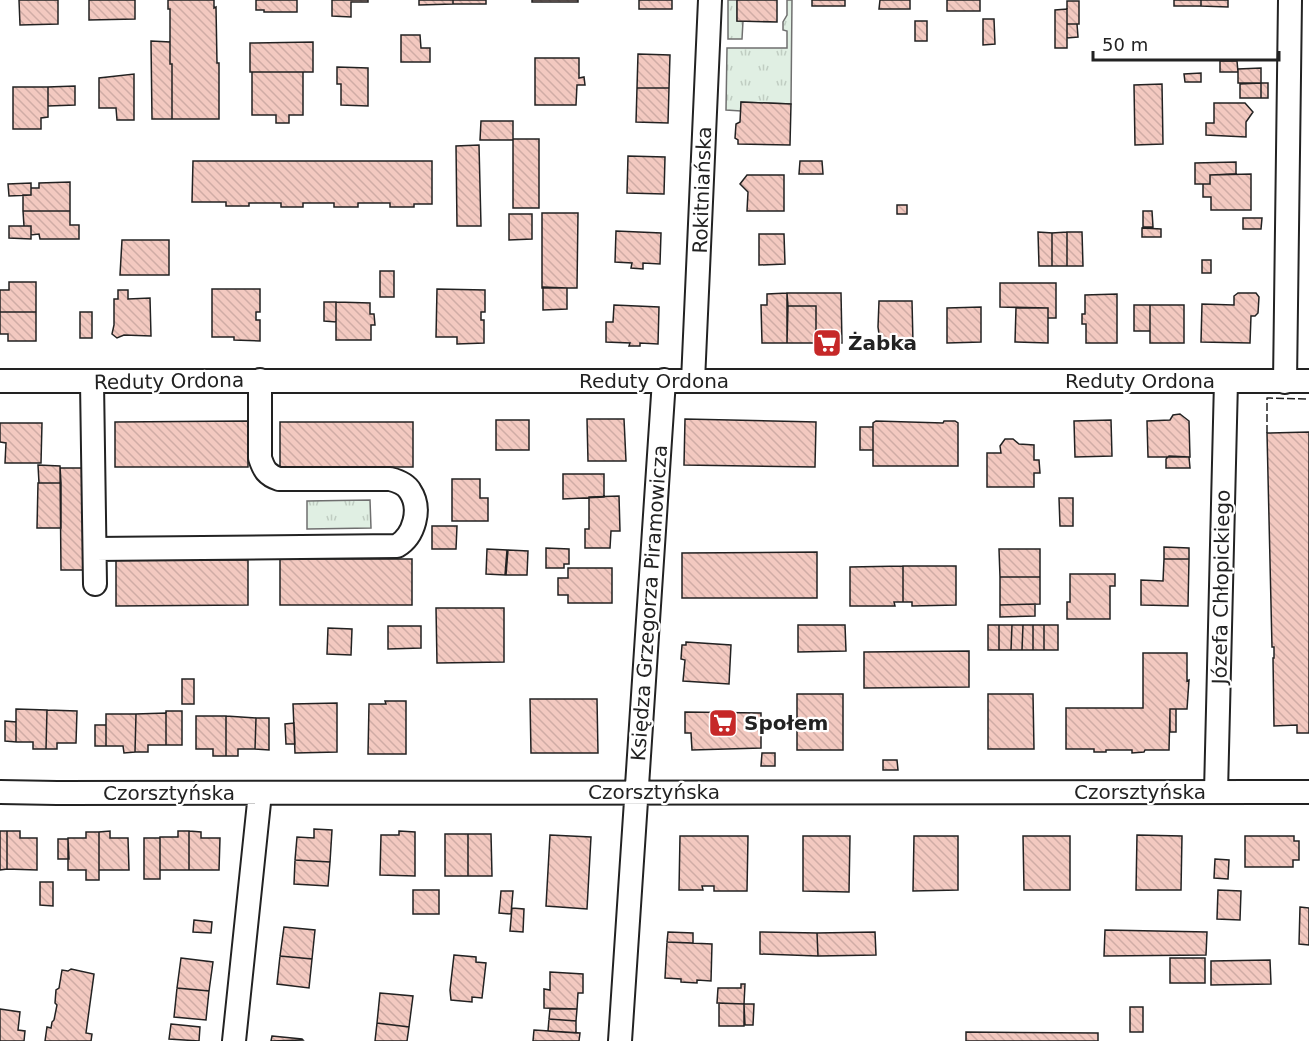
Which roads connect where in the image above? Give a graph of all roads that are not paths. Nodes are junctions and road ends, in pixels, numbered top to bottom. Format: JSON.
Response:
{"nodes":[{"id":1,"x":710,"y":0,"type":"edge"},
{"id":2,"x":1290,"y":0,"type":"edge"},
{"id":3,"x":1298,"y":147,"type":"edge"},
{"id":4,"x":260,"y":380,"type":"junction"},
{"id":5,"x":664,"y":380,"type":"junction"},
{"id":6,"x":0,"y":381,"type":"edge"},
{"id":7,"x":693,"y":381,"type":"junction"},
{"id":8,"x":1226,"y":381,"type":"junction"},
{"id":9,"x":1285,"y":381,"type":"junction"},
{"id":10,"x":1309,"y":381,"type":"edge"},
{"id":11,"x":92,"y":382,"type":"junction"},
{"id":12,"x":95,"y":549,"type":"junction"},
{"id":13,"x":95,"y":584,"type":"dead end"},
{"id":14,"x":0,"y":792,"type":"edge"},
{"id":15,"x":636,"y":792,"type":"junction"},
{"id":16,"x":1216,"y":792,"type":"junction"},
{"id":17,"x":1309,"y":792,"type":"edge"},
{"id":18,"x":260,"y":794,"type":"junction"},
{"id":19,"x":234,"y":1041,"type":"edge"},
{"id":20,"x":620,"y":1041,"type":"edge"}],
"edges":[{"from":1,"to":7,"type":"street","name":"Rokitniańska"},
{"from":2,"to":3,"type":"street"},
{"from":3,"to":9,"type":"street"},
{"from":4,"to":5,"type":"street","name":"Reduty Ordona"},
{"from":4,"to":11,"type":"street","name":"Reduty Ordona"},
{"from":4,"to":12,"type":"street"},
{"from":5,"to":7,"type":"street","name":"Reduty Ordona"},
{"from":5,"to":15,"type":"street","name":"Księdza Grzegorza Piramowicza"},
{"from":6,"to":11,"type":"street","name":"Reduty Ordona"},
{"from":7,"to":8,"type":"street","name":"Reduty Ordona"},
{"from":8,"to":9,"type":"street","name":"Reduty Ordona"},
{"from":8,"to":16,"type":"street","name":"Józefa Chłopickiego"},
{"from":9,"to":10,"type":"street","name":"Reduty Ordona"},
{"from":11,"to":12,"type":"street"},
{"from":12,"to":13,"type":"street"},
{"from":14,"to":18,"type":"street","name":"Czorsztyńska"},
{"from":15,"to":16,"type":"street","name":"Czorsztyńska"},
{"from":15,"to":18,"type":"street","name":"Czorsztyńska"},
{"from":15,"to":20,"type":"street","name":"Księdza Grzegorza Piramowicza"},
{"from":16,"to":17,"type":"street","name":"Czorsztyńska"},
{"from":18,"to":19,"type":"street"}]}
